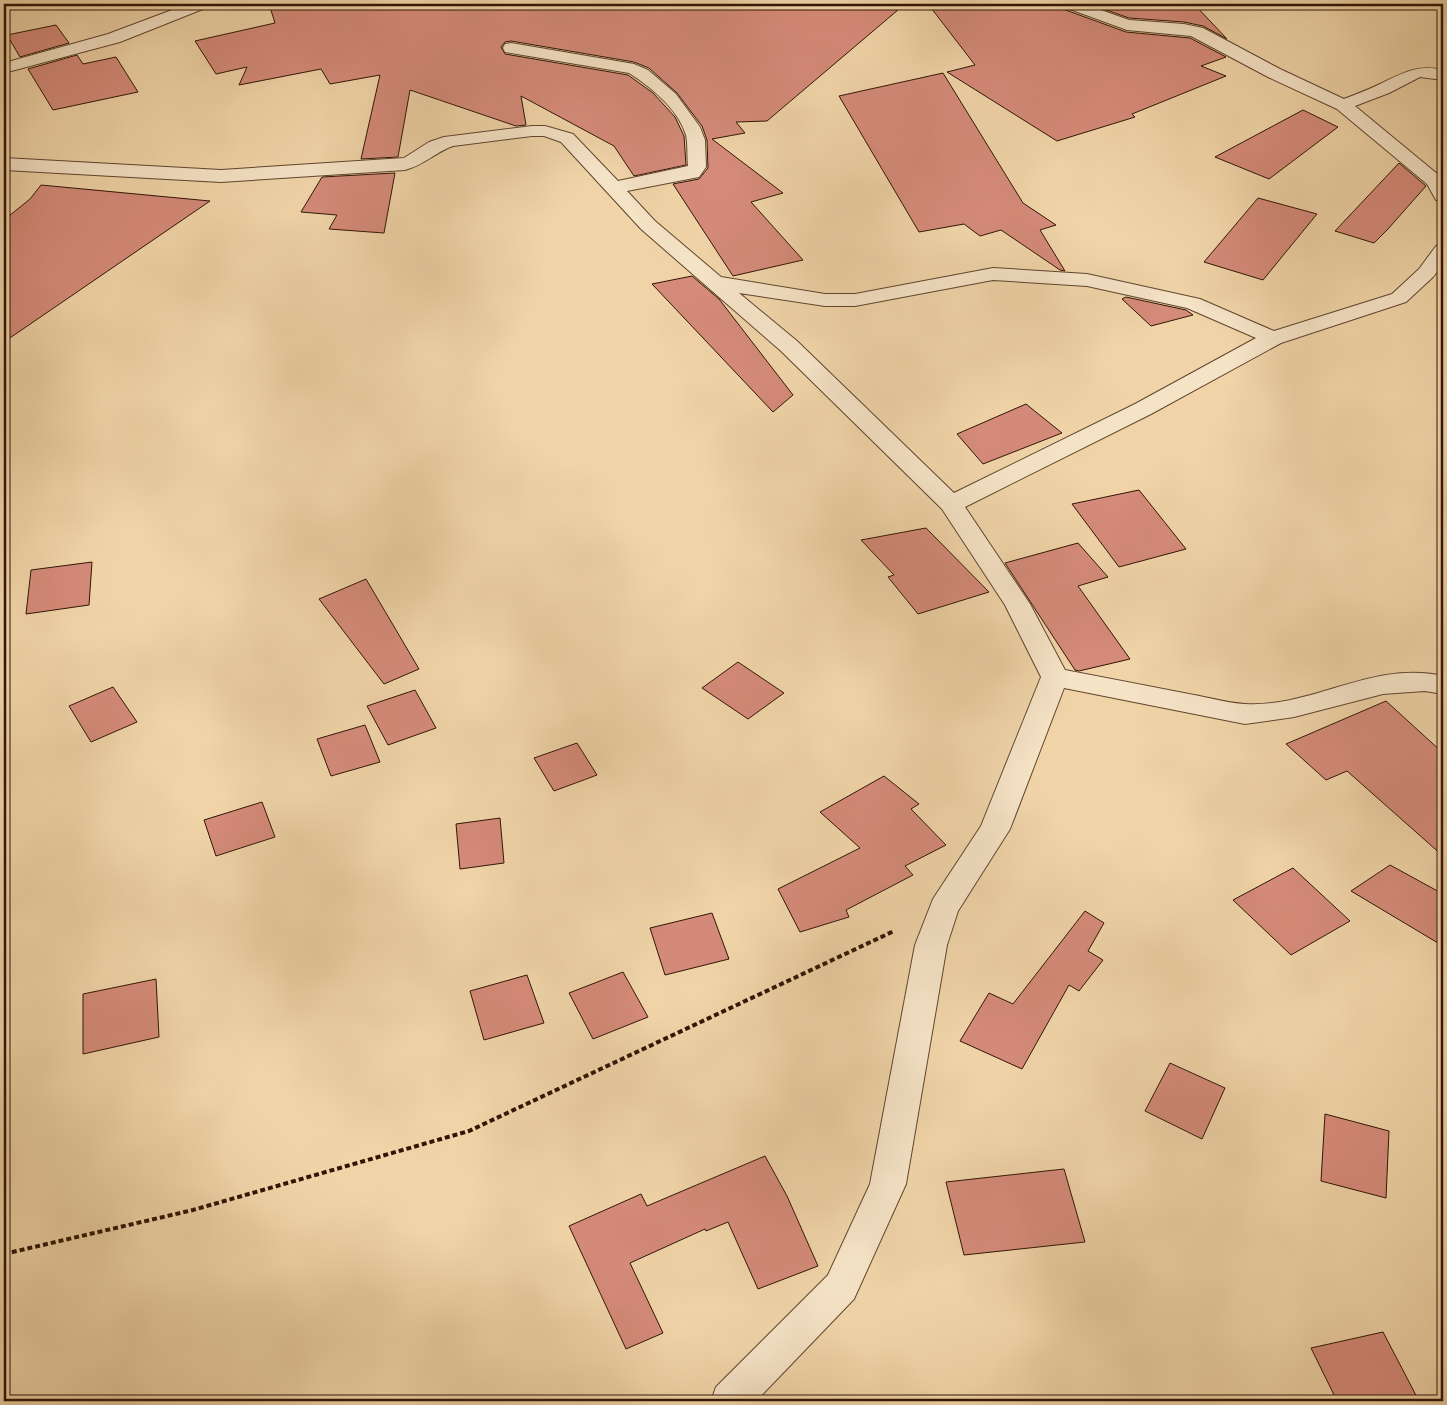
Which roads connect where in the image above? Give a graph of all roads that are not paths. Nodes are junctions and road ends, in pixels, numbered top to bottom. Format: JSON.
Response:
{"nodes":[{"id":1,"x":202,"y":4,"type":"edge"},
{"id":2,"x":1070,"y":4,"type":"edge"},
{"id":3,"x":511,"y":48,"type":"dead end"},
{"id":4,"x":4,"y":68,"type":"edge"},
{"id":5,"x":1443,"y":75,"type":"edge"},
{"id":6,"x":1343,"y":105,"type":"junction"},
{"id":7,"x":1408,"y":158,"type":"junction"},
{"id":8,"x":4,"y":164,"type":"edge"},
{"id":9,"x":1443,"y":172,"type":"edge"},
{"id":10,"x":612,"y":188,"type":"junction"},
{"id":11,"x":1443,"y":196,"type":"edge"},
{"id":12,"x":1443,"y":250,"type":"edge"},
{"id":13,"x":718,"y":283,"type":"junction"},
{"id":14,"x":1273,"y":338,"type":"junction"},
{"id":15,"x":951,"y":504,"type":"junction"},
{"id":16,"x":1055,"y":677,"type":"junction"},
{"id":17,"x":1443,"y":685,"type":"edge"},
{"id":18,"x":730,"y":1401,"type":"edge"}],
"edges":[{"from":1,"to":4,"type":"street"},
{"from":2,"to":6,"type":"street"},
{"from":3,"to":10,"type":"street"},
{"from":5,"to":6,"type":"street"},
{"from":6,"to":7,"type":"street"},
{"from":7,"to":9,"type":"street"},
{"from":7,"to":11,"type":"street"},
{"from":8,"to":10,"type":"street"},
{"from":10,"to":13,"type":"street"},
{"from":12,"to":14,"type":"street"},
{"from":13,"to":14,"type":"street"},
{"from":13,"to":15,"type":"street"},
{"from":14,"to":15,"type":"street"},
{"from":15,"to":16,"type":"street"},
{"from":16,"to":17,"type":"street"},
{"from":16,"to":18,"type":"street"}]}
